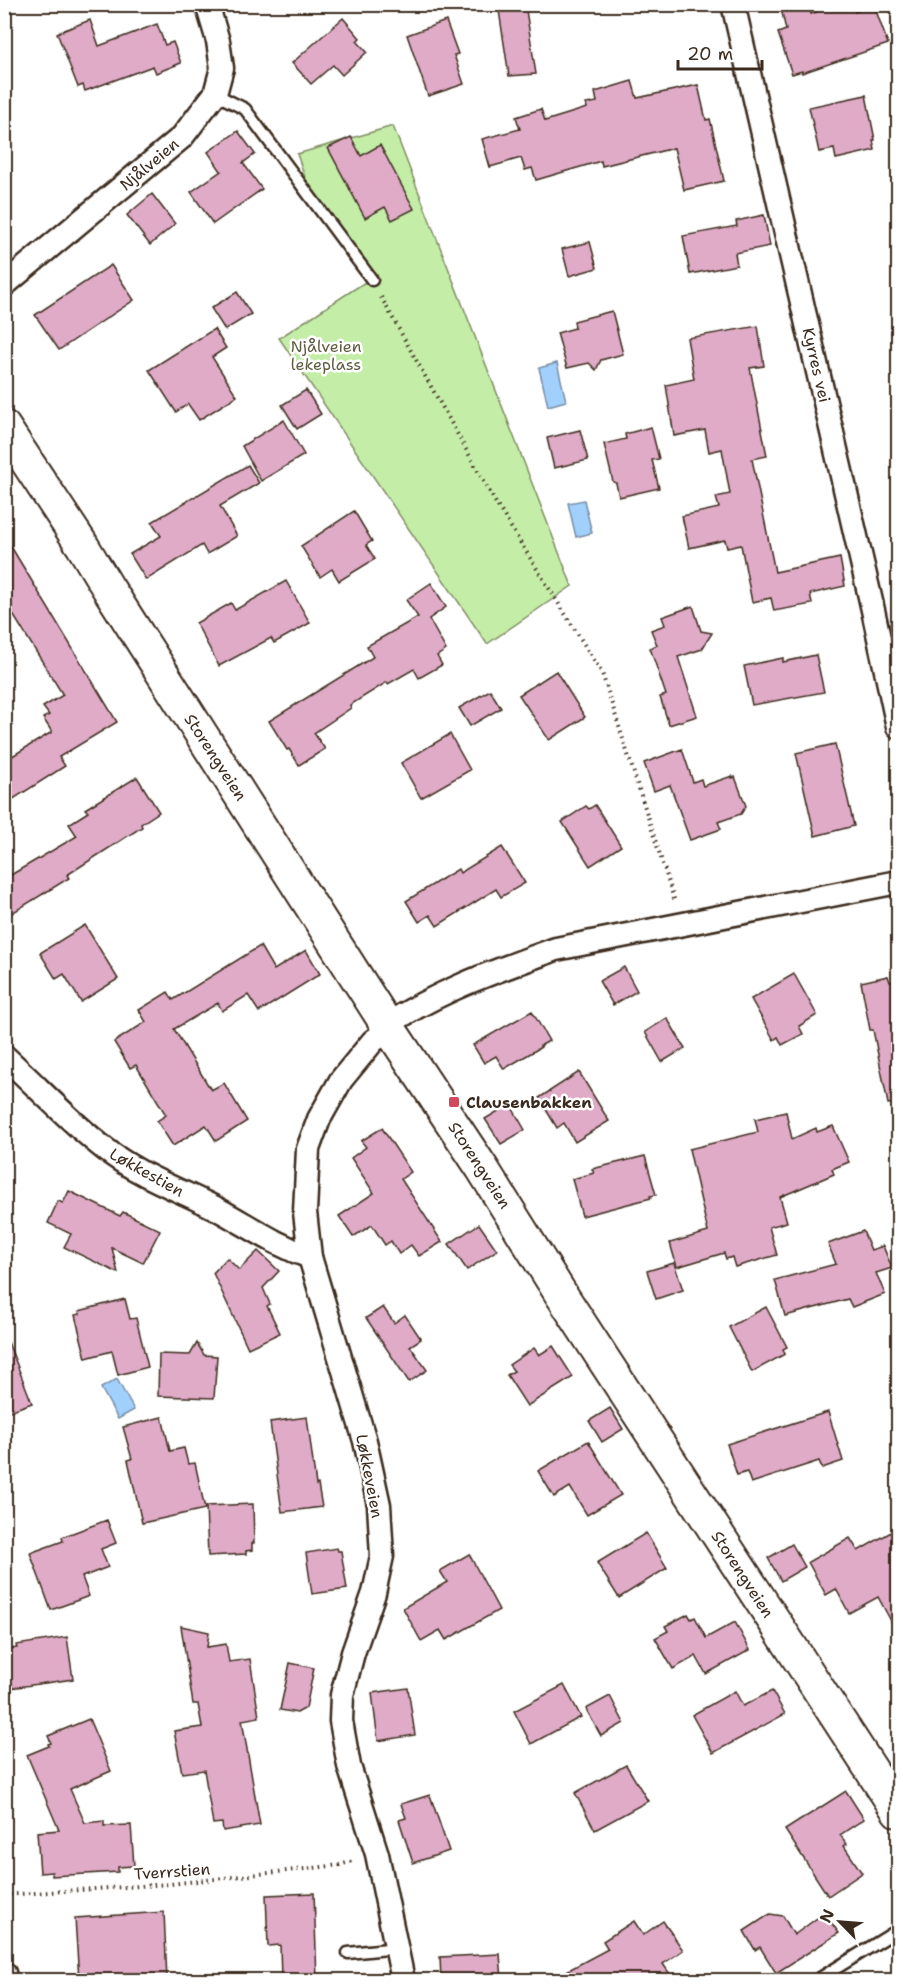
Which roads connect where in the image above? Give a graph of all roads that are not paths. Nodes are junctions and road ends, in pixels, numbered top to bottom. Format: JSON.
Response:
{"nodes":[{"id":1,"x":207,"y":4,"type":"edge"},
{"id":2,"x":733,"y":4,"type":"edge"},
{"id":3,"x":215,"y":94,"type":"junction"},
{"id":4,"x":372,"y":280,"type":"road end"},
{"id":5,"x":4,"y":285,"type":"edge"},
{"id":6,"x":4,"y":427,"type":"edge"},
{"id":7,"x":898,"y":727,"type":"edge"},
{"id":8,"x":898,"y":882,"type":"edge"},
{"id":9,"x":388,"y":1027,"type":"junction"},
{"id":10,"x":4,"y":1056,"type":"edge"},
{"id":11,"x":310,"y":1257,"type":"junction"},
{"id":12,"x":896,"y":1802,"type":"edge"},
{"id":13,"x":898,"y":1930,"type":"edge"},
{"id":14,"x":398,"y":1948,"type":"junction"},
{"id":15,"x":348,"y":1953,"type":"dead end"},
{"id":16,"x":4,"y":1973,"type":"edge"},
{"id":17,"x":6,"y":1980,"type":"edge"},
{"id":18,"x":404,"y":1980,"type":"edge"},
{"id":19,"x":817,"y":1980,"type":"edge"}],
"edges":[{"from":1,"to":3,"type":"street","name":"Njålveien"},
{"from":2,"to":7,"type":"street","name":"Kyrres vei"},
{"from":3,"to":4,"type":"lane"},
{"from":3,"to":5,"type":"street","name":"Njålveien"},
{"from":6,"to":9,"type":"main road","name":"Storengveien"},
{"from":8,"to":9,"type":"street"},
{"from":9,"to":11,"type":"street","name":"Løkkeveien"},
{"from":9,"to":12,"type":"main road","name":"Storengveien"},
{"from":10,"to":11,"type":"street","name":"Løkkestien"},
{"from":11,"to":14,"type":"street","name":"Løkkeveien"},
{"from":13,"to":19,"type":"lane"},
{"from":14,"to":15,"type":"lane"},
{"from":14,"to":18,"type":"street","name":"Løkkeveien"},
{"from":16,"to":17,"type":"street"}]}
